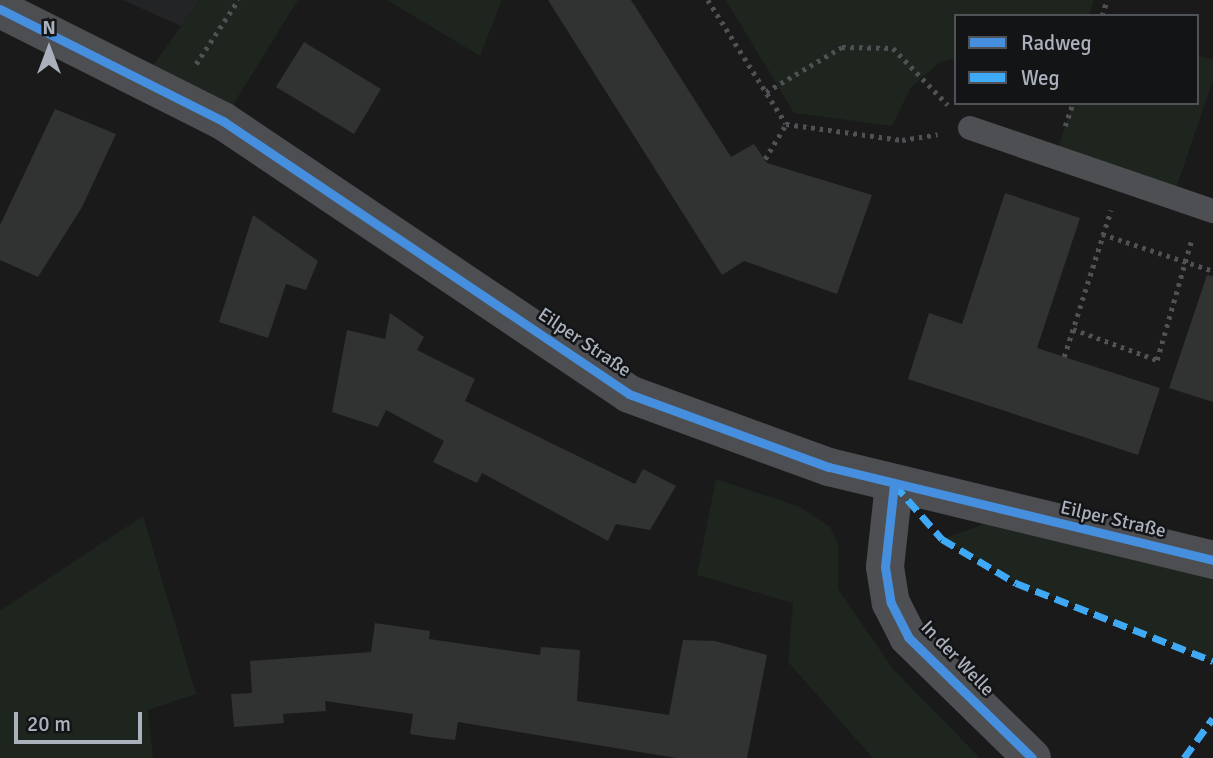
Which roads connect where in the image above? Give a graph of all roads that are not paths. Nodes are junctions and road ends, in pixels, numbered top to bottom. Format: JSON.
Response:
{"nodes":[{"id":1,"x":0,"y":9,"type":"edge"},
{"id":2,"x":968,"y":129,"type":"road end"},
{"id":3,"x":1208,"y":209,"type":"edge"},
{"id":4,"x":894,"y":484,"type":"junction"},
{"id":5,"x":1213,"y":560,"type":"edge"},
{"id":6,"x":1032,"y":758,"type":"edge"}],
"edges":[{"from":1,"to":4,"type":"main road","name":"Eilper Straße"},
{"from":2,"to":3,"type":"lane"},
{"from":4,"to":5,"type":"main road","name":"Eilper Straße"},
{"from":4,"to":6,"type":"street","name":"In der Welle"}]}
